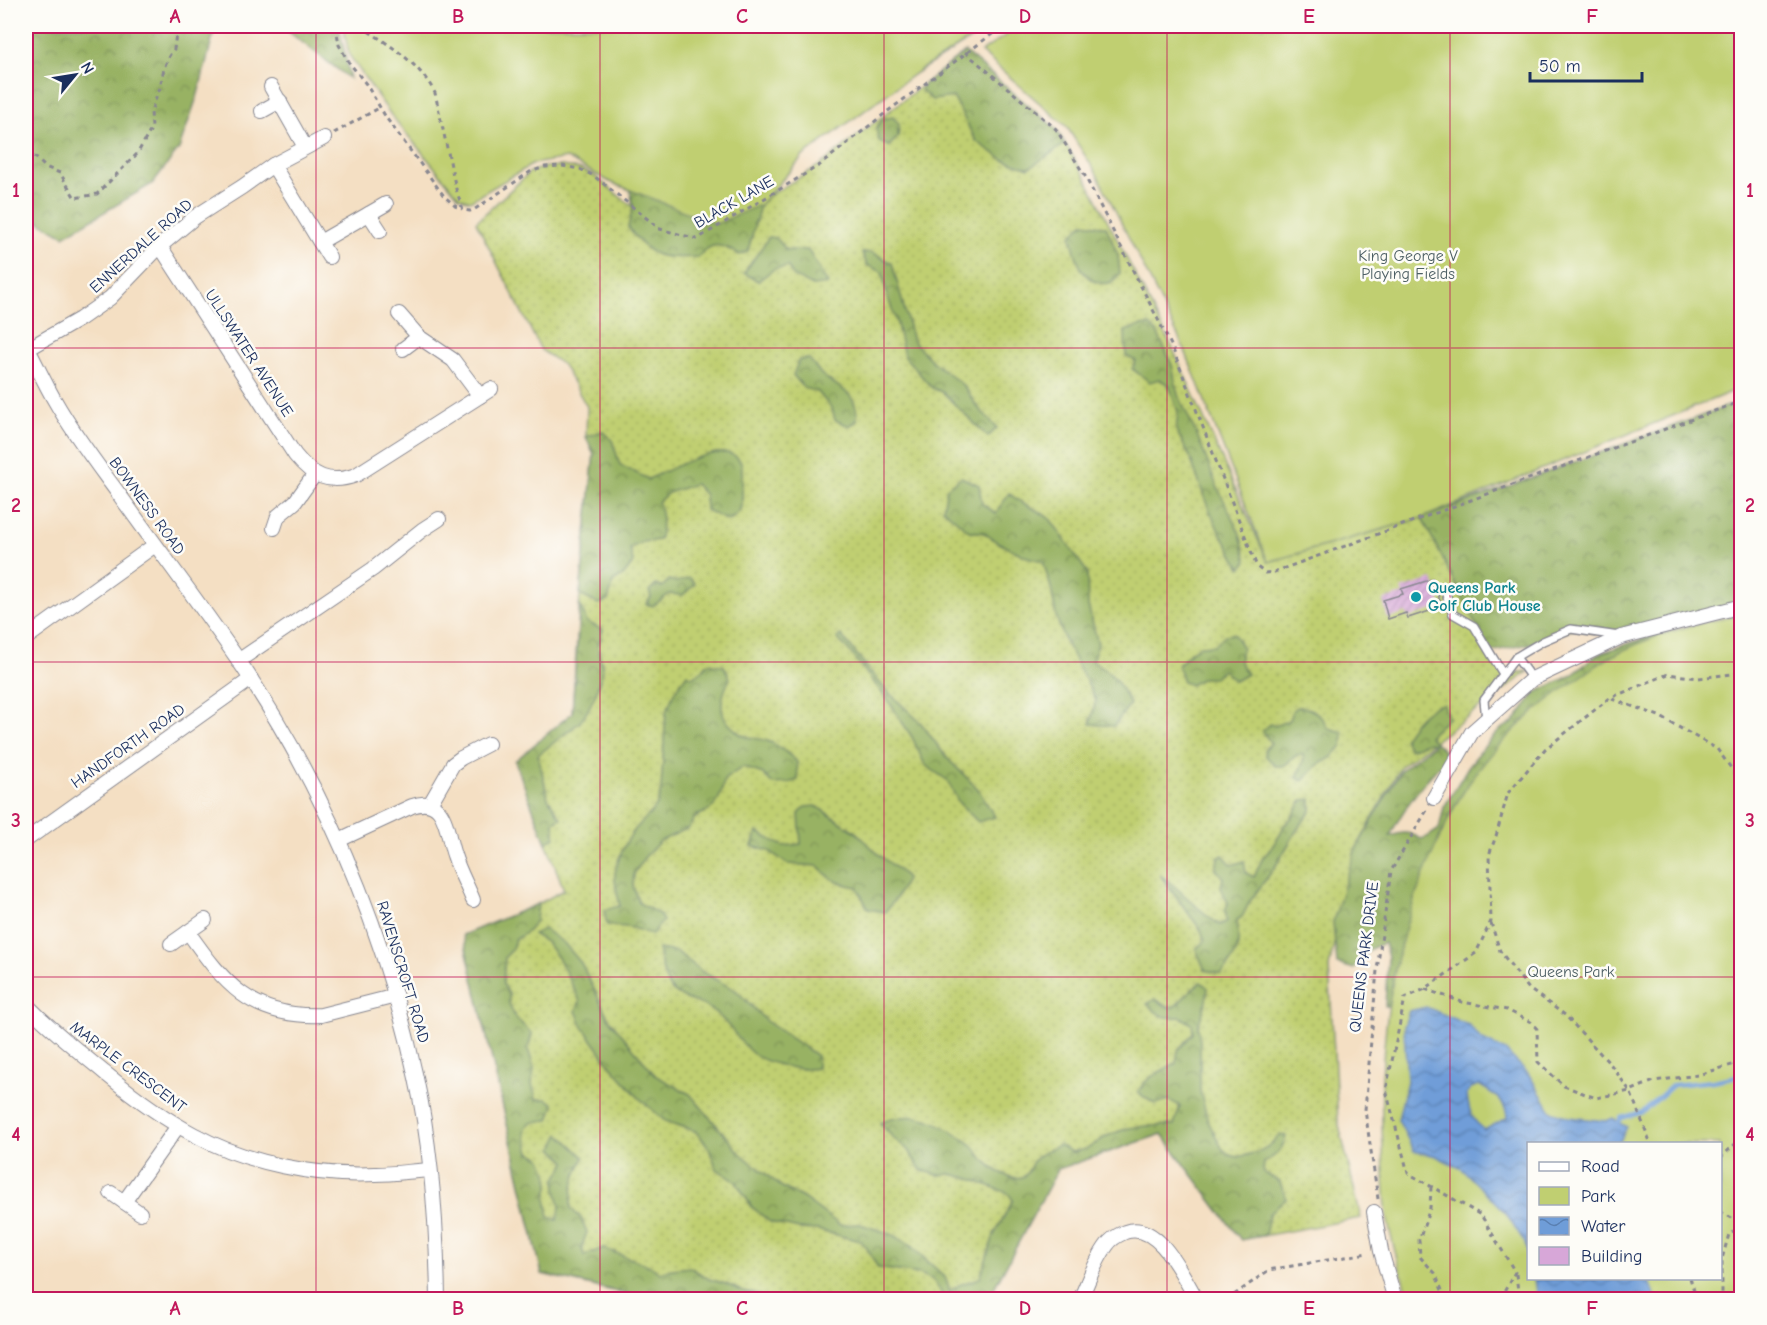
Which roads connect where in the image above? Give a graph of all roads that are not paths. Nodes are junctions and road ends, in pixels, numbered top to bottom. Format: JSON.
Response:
{"nodes":[{"id":1,"x":271,"y":87,"type":"dead end"},
{"id":2,"x":280,"y":101,"type":"junction"},
{"id":3,"x":262,"y":111,"type":"dead end"},
{"id":4,"x":324,"y":138,"type":"road end"},
{"id":5,"x":306,"y":147,"type":"junction"},
{"id":6,"x":273,"y":165,"type":"junction"},
{"id":7,"x":387,"y":204,"type":"dead end"},
{"id":8,"x":369,"y":214,"type":"junction"},
{"id":9,"x":380,"y":231,"type":"dead end"},
{"id":10,"x":320,"y":242,"type":"junction"},
{"id":11,"x":160,"y":246,"type":"junction"},
{"id":12,"x":329,"y":257,"type":"dead end"},
{"id":13,"x":399,"y":314,"type":"dead end"},
{"id":14,"x":419,"y":337,"type":"junction"},
{"id":15,"x":403,"y":349,"type":"dead end"},
{"id":16,"x":27,"y":350,"type":"edge"},
{"id":17,"x":315,"y":474,"type":"junction"},
{"id":18,"x":439,"y":519,"type":"dead end"},
{"id":19,"x":274,"y":528,"type":"dead end"},
{"id":20,"x":156,"y":545,"type":"junction"},
{"id":21,"x":1444,"y":588,"type":"dead end"},
{"id":22,"x":1742,"y":606,"type":"edge"},
{"id":23,"x":1621,"y":637,"type":"junction"},
{"id":24,"x":26,"y":638,"type":"edge"},
{"id":25,"x":1516,"y":657,"type":"junction"},
{"id":26,"x":238,"y":661,"type":"junction"},
{"id":27,"x":1503,"y":674,"type":"junction"},
{"id":28,"x":250,"y":679,"type":"junction"},
{"id":29,"x":1532,"y":679,"type":"junction"},
{"id":30,"x":1486,"y":720,"type":"junction"},
{"id":31,"x":488,"y":744,"type":"dead end"},
{"id":32,"x":1434,"y":798,"type":"road end"},
{"id":33,"x":430,"y":804,"type":"junction"},
{"id":34,"x":26,"y":840,"type":"edge"},
{"id":35,"x":339,"y":840,"type":"junction"},
{"id":36,"x":473,"y":900,"type":"dead end"},
{"id":37,"x":205,"y":920,"type":"dead end"},
{"id":38,"x":188,"y":932,"type":"junction"},
{"id":39,"x":171,"y":944,"type":"dead end"},
{"id":40,"x":396,"y":996,"type":"junction"},
{"id":41,"x":26,"y":1004,"type":"edge"},
{"id":42,"x":178,"y":1126,"type":"junction"},
{"id":43,"x":430,"y":1170,"type":"junction"},
{"id":44,"x":111,"y":1193,"type":"dead end"},
{"id":45,"x":124,"y":1202,"type":"junction"},
{"id":46,"x":140,"y":1213,"type":"dead end"},
{"id":47,"x":1375,"y":1216,"type":"road end"},
{"id":48,"x":438,"y":1299,"type":"edge"},
{"id":49,"x":1080,"y":1299,"type":"edge"},
{"id":50,"x":1197,"y":1299,"type":"edge"},
{"id":51,"x":1395,"y":1299,"type":"edge"}],
"edges":[{"from":1,"to":2,"type":"street"},
{"from":2,"to":3,"type":"street"},
{"from":2,"to":5,"type":"street"},
{"from":4,"to":5,"type":"street","name":"ENNERDALE ROAD"},
{"from":5,"to":6,"type":"street","name":"ENNERDALE ROAD"},
{"from":6,"to":10,"type":"street"},
{"from":6,"to":11,"type":"street","name":"ENNERDALE ROAD"},
{"from":7,"to":8,"type":"street"},
{"from":8,"to":9,"type":"street"},
{"from":8,"to":10,"type":"street"},
{"from":10,"to":12,"type":"street"},
{"from":11,"to":16,"type":"street","name":"ENNERDALE ROAD"},
{"from":11,"to":17,"type":"street","name":"ULLSWATER AVENUE"},
{"from":13,"to":14,"type":"street"},
{"from":14,"to":15,"type":"street"},
{"from":14,"to":17,"type":"street"},
{"from":16,"to":20,"type":"street","name":"BOWNESS ROAD"},
{"from":17,"to":19,"type":"street"},
{"from":18,"to":26,"type":"street"},
{"from":20,"to":24,"type":"street"},
{"from":20,"to":26,"type":"street","name":"BOWNESS ROAD"},
{"from":21,"to":27,"type":"lane"},
{"from":22,"to":23,"type":"street"},
{"from":23,"to":25,"type":"lane"},
{"from":23,"to":29,"type":"street"},
{"from":25,"to":27,"type":"lane"},
{"from":25,"to":29,"type":"lane"},
{"from":26,"to":28,"type":"street","name":"BOWNESS ROAD"},
{"from":27,"to":30,"type":"lane"},
{"from":28,"to":34,"type":"street","name":"HANDFORTH ROAD"},
{"from":28,"to":35,"type":"street","name":"RAVENSCROFT ROAD"},
{"from":29,"to":30,"type":"street"},
{"from":30,"to":32,"type":"street"},
{"from":31,"to":33,"type":"street"},
{"from":33,"to":35,"type":"street"},
{"from":33,"to":36,"type":"street"},
{"from":35,"to":40,"type":"street","name":"RAVENSCROFT ROAD"},
{"from":37,"to":38,"type":"street"},
{"from":38,"to":39,"type":"street"},
{"from":38,"to":40,"type":"street"},
{"from":40,"to":43,"type":"street","name":"RAVENSCROFT ROAD"},
{"from":41,"to":42,"type":"street","name":"MARPLE CRESCENT"},
{"from":42,"to":43,"type":"street","name":"MARPLE CRESCENT"},
{"from":42,"to":45,"type":"street"},
{"from":43,"to":48,"type":"street","name":"RAVENSCROFT ROAD"},
{"from":44,"to":45,"type":"street"},
{"from":45,"to":46,"type":"street"},
{"from":47,"to":51,"type":"street"},
{"from":49,"to":50,"type":"street"}]}
